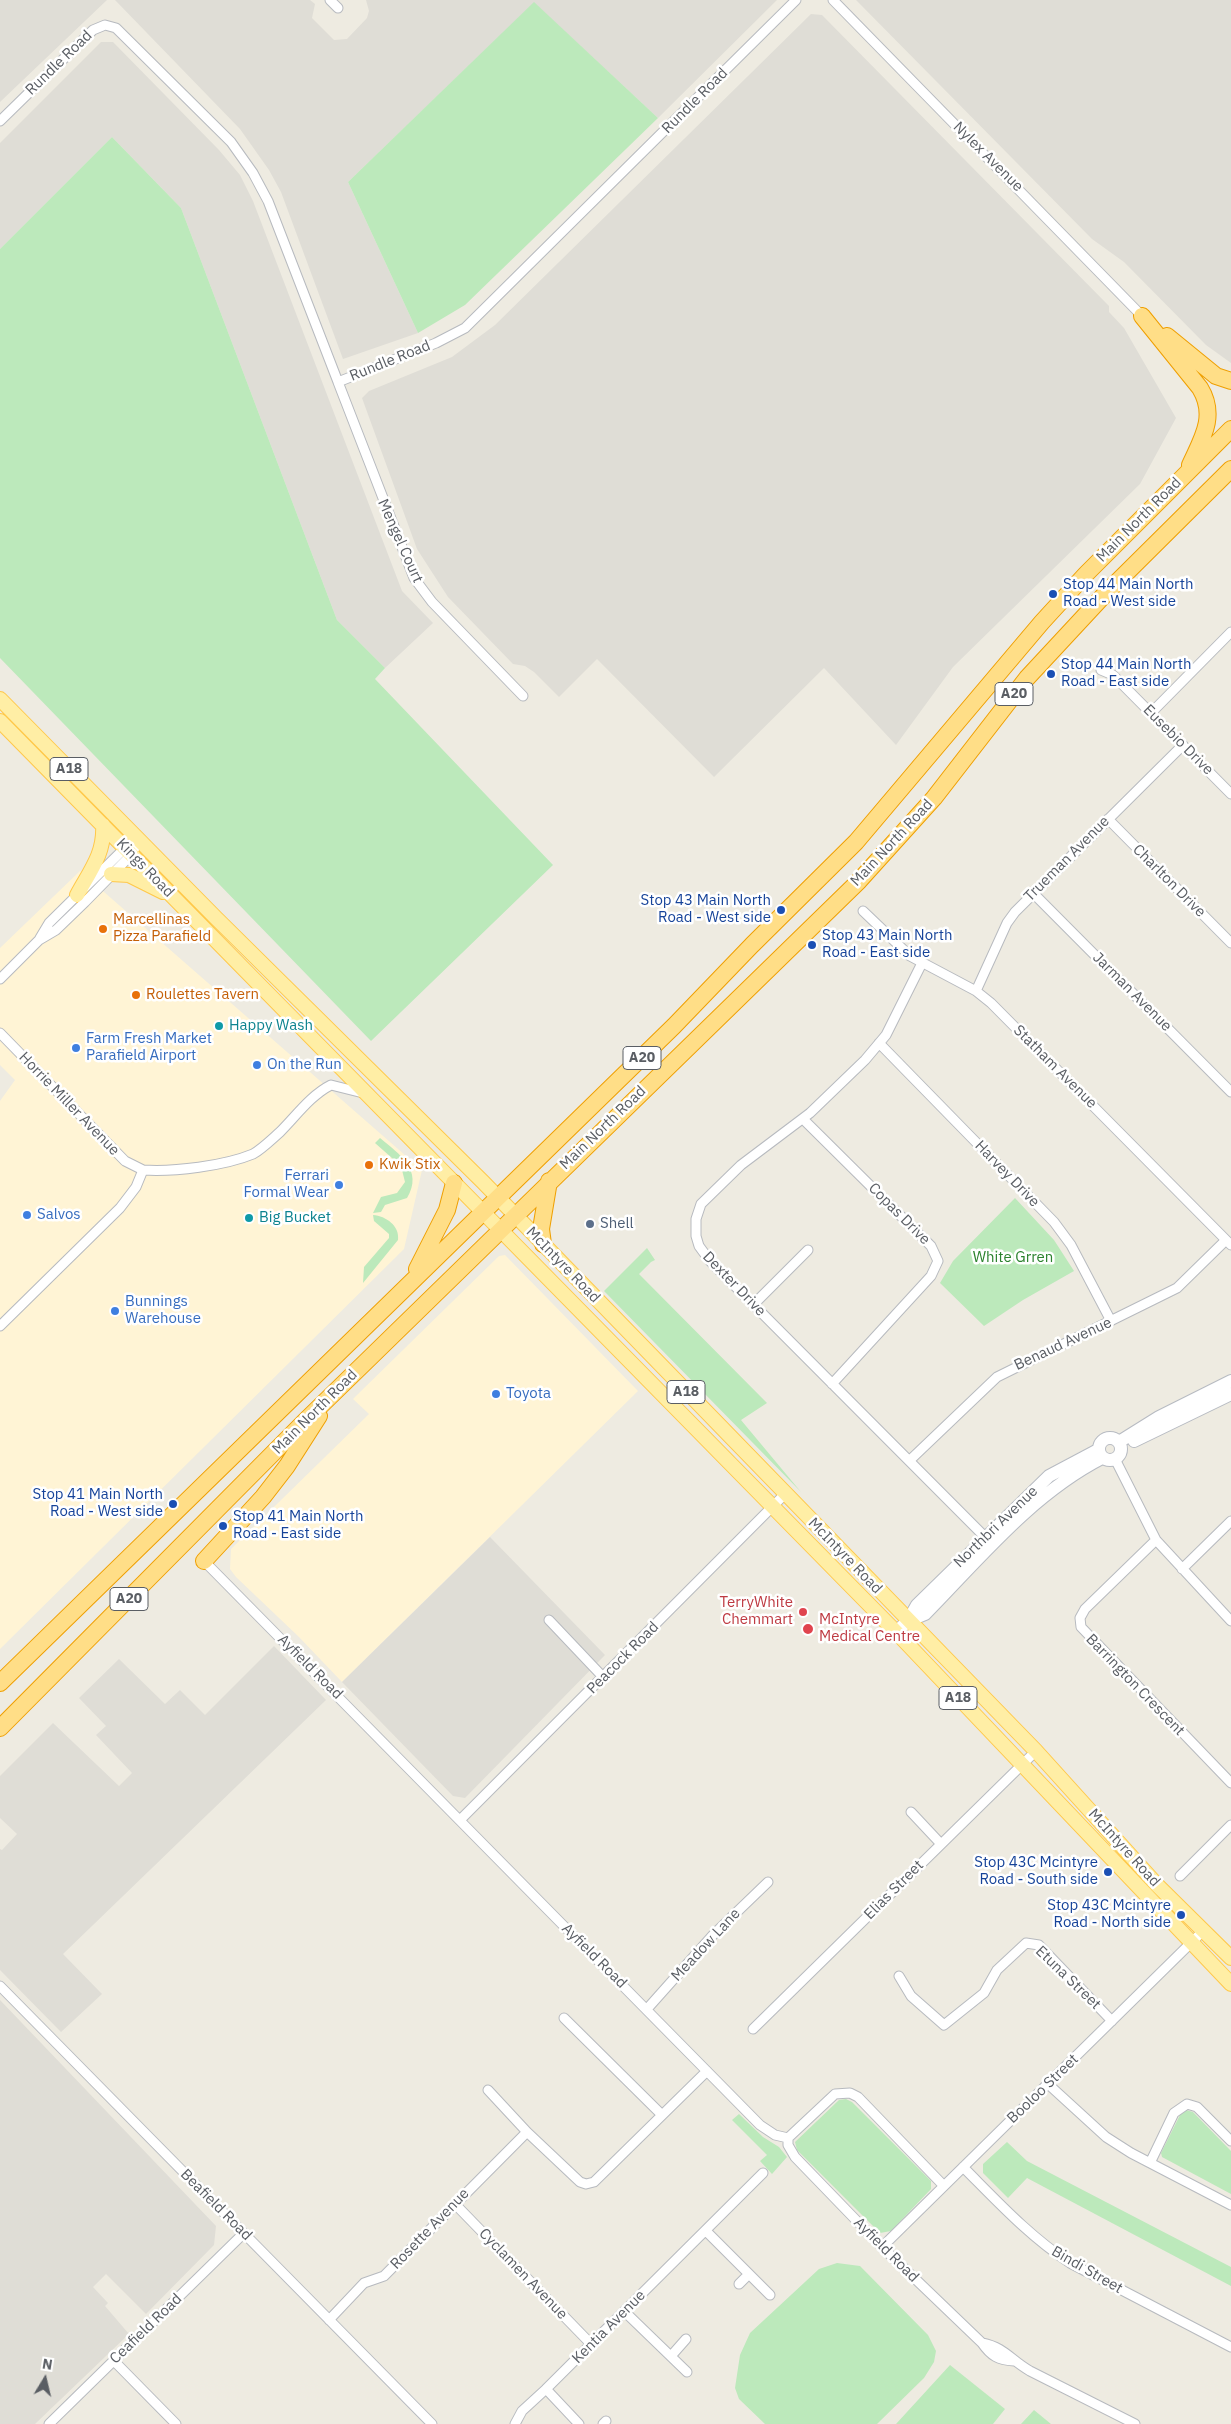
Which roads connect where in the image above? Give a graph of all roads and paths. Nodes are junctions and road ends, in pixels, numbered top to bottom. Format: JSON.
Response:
{"nodes":[{"id":1,"x":330,"y":0,"type":"edge"},
{"id":2,"x":796,"y":0,"type":"edge"},
{"id":3,"x":833,"y":0,"type":"edge"},
{"id":4,"x":338,"y":8,"type":"dead end"},
{"id":5,"x":0,"y":121,"type":"edge"},
{"id":6,"x":1142,"y":316,"type":"junction"},
{"id":7,"x":1231,"y":381,"type":"edge"},
{"id":8,"x":338,"y":382,"type":"junction"},
{"id":9,"x":1231,"y":429,"type":"edge"},
{"id":10,"x":1231,"y":469,"type":"edge"},
{"id":11,"x":1186,"y":474,"type":"junction"},
{"id":12,"x":1229,"y":639,"type":"edge"},
{"id":13,"x":1101,"y":670,"type":"dead end"},
{"id":14,"x":523,"y":696,"type":"dead end"},
{"id":15,"x":0,"y":699,"type":"edge"},
{"id":16,"x":1151,"y":713,"type":"junction"},
{"id":17,"x":0,"y":721,"type":"edge"},
{"id":18,"x":1182,"y":745,"type":"junction"},
{"id":19,"x":1231,"y":794,"type":"edge"},
{"id":20,"x":1108,"y":819,"type":"junction"},
{"id":21,"x":103,"y":825,"type":"junction"},
{"id":22,"x":139,"y":840,"type":"junction"},
{"id":23,"x":128,"y":850,"type":"junction"},
{"id":24,"x":111,"y":874,"type":"junction"},
{"id":25,"x":1033,"y":893,"type":"junction"},
{"id":26,"x":77,"y":895,"type":"junction"},
{"id":27,"x":176,"y":900,"type":"junction"},
{"id":28,"x":862,"y":910,"type":"dead end"},
{"id":29,"x":39,"y":940,"type":"junction"},
{"id":30,"x":1231,"y":943,"type":"edge"},
{"id":31,"x":922,"y":963,"type":"junction"},
{"id":32,"x":0,"y":979,"type":"edge"},
{"id":33,"x":976,"y":991,"type":"junction"},
{"id":34,"x":0,"y":1033,"type":"edge"},
{"id":35,"x":879,"y":1044,"type":"junction"},
{"id":36,"x":1231,"y":1092,"type":"edge"},
{"id":37,"x":368,"y":1095,"type":"junction"},
{"id":38,"x":803,"y":1119,"type":"junction"},
{"id":39,"x":143,"y":1170,"type":"junction"},
{"id":40,"x":549,"y":1181,"type":"junction"},
{"id":41,"x":454,"y":1183,"type":"junction"},
{"id":42,"x":498,"y":1198,"type":"junction"},
{"id":43,"x":483,"y":1213,"type":"junction"},
{"id":44,"x":514,"y":1215,"type":"junction"},
{"id":45,"x":500,"y":1230,"type":"junction"},
{"id":46,"x":1228,"y":1243,"type":"edge"},
{"id":47,"x":543,"y":1244,"type":"junction"},
{"id":48,"x":808,"y":1250,"type":"dead end"},
{"id":49,"x":412,"y":1280,"type":"junction"},
{"id":50,"x":753,"y":1304,"type":"junction"},
{"id":51,"x":1111,"y":1321,"type":"junction"},
{"id":52,"x":0,"y":1326,"type":"edge"},
{"id":53,"x":626,"y":1329,"type":"junction"},
{"id":54,"x":638,"y":1370,"type":"junction"},
{"id":55,"x":1231,"y":1382,"type":"edge"},
{"id":56,"x":832,"y":1384,"type":"junction"},
{"id":57,"x":336,"y":1391,"type":"junction"},
{"id":58,"x":1231,"y":1394,"type":"edge"},
{"id":59,"x":1120,"y":1445,"type":"junction"},
{"id":60,"x":1105,"y":1456,"type":"junction"},
{"id":61,"x":909,"y":1461,"type":"junction"},
{"id":62,"x":786,"y":1494,"type":"junction"},
{"id":63,"x":773,"y":1507,"type":"junction"},
{"id":64,"x":1231,"y":1521,"type":"edge"},
{"id":65,"x":1156,"y":1540,"type":"junction"},
{"id":66,"x":988,"y":1541,"type":"junction"},
{"id":67,"x":204,"y":1561,"type":"joint"},
{"id":68,"x":1182,"y":1569,"type":"junction"},
{"id":69,"x":549,"y":1620,"type":"dead end"},
{"id":70,"x":908,"y":1621,"type":"junction"},
{"id":71,"x":1231,"y":1621,"type":"edge"},
{"id":72,"x":896,"y":1632,"type":"junction"},
{"id":73,"x":604,"y":1677,"type":"junction"},
{"id":74,"x":0,"y":1683,"type":"edge"},
{"id":75,"x":0,"y":1728,"type":"edge"},
{"id":76,"x":1036,"y":1751,"type":"junction"},
{"id":77,"x":1023,"y":1763,"type":"junction"},
{"id":78,"x":1231,"y":1783,"type":"edge"},
{"id":79,"x":911,"y":1812,"type":"dead end"},
{"id":80,"x":460,"y":1820,"type":"junction"},
{"id":81,"x":1231,"y":1825,"type":"edge"},
{"id":82,"x":941,"y":1844,"type":"junction"},
{"id":83,"x":1180,"y":1876,"type":"dead end"},
{"id":84,"x":768,"y":1882,"type":"dead end"},
{"id":85,"x":1203,"y":1930,"type":"junction"},
{"id":86,"x":1191,"y":1942,"type":"junction"},
{"id":87,"x":1231,"y":1958,"type":"edge"},
{"id":88,"x":899,"y":1976,"type":"dead end"},
{"id":89,"x":1231,"y":1984,"type":"edge"},
{"id":90,"x":0,"y":1986,"type":"edge"},
{"id":91,"x":646,"y":2009,"type":"junction"},
{"id":92,"x":564,"y":2018,"type":"dead end"},
{"id":93,"x":1112,"y":2021,"type":"junction"},
{"id":94,"x":753,"y":2029,"type":"dead end"},
{"id":95,"x":707,"y":2071,"type":"junction"},
{"id":96,"x":1048,"y":2084,"type":"junction"},
{"id":97,"x":488,"y":2090,"type":"dead end"},
{"id":98,"x":662,"y":2115,"type":"junction"},
{"id":99,"x":527,"y":2132,"type":"junction"},
{"id":100,"x":788,"y":2138,"type":"junction"},
{"id":101,"x":1231,"y":2142,"type":"edge"},
{"id":102,"x":1150,"y":2163,"type":"junction"},
{"id":103,"x":963,"y":2167,"type":"junction"},
{"id":104,"x":763,"y":2174,"type":"dead end"},
{"id":105,"x":943,"y":2186,"type":"junction"},
{"id":106,"x":455,"y":2204,"type":"junction"},
{"id":107,"x":1231,"y":2205,"type":"edge"},
{"id":108,"x":706,"y":2231,"type":"junction"},
{"id":109,"x":244,"y":2233,"type":"junction"},
{"id":110,"x":882,"y":2247,"type":"junction"},
{"id":111,"x":749,"y":2274,"type":"junction"},
{"id":112,"x":739,"y":2284,"type":"dead end"},
{"id":113,"x":770,"y":2295,"type":"dead end"},
{"id":114,"x":625,"y":2312,"type":"junction"},
{"id":115,"x":329,"y":2320,"type":"junction"},
{"id":116,"x":686,"y":2339,"type":"dead end"},
{"id":117,"x":591,"y":2344,"type":"junction"},
{"id":118,"x":1231,"y":2347,"type":"edge"},
{"id":119,"x":671,"y":2356,"type":"junction"},
{"id":120,"x":114,"y":2360,"type":"junction"},
{"id":121,"x":687,"y":2372,"type":"dead end"},
{"id":122,"x":546,"y":2389,"type":"junction"},
{"id":123,"x":49,"y":2424,"type":"edge"},
{"id":124,"x":176,"y":2424,"type":"edge"},
{"id":125,"x":432,"y":2424,"type":"edge"},
{"id":126,"x":515,"y":2424,"type":"edge"},
{"id":127,"x":579,"y":2424,"type":"edge"},
{"id":128,"x":1135,"y":2424,"type":"edge"}],
"edges":[{"from":1,"to":4,"type":"street"},
{"from":2,"to":8,"type":"street","name":"Rundle Road"},
{"from":3,"to":6,"type":"street","name":"Nylex Avenue"},
{"from":5,"to":8,"type":"street","name":"Rundle Road"},
{"from":6,"to":7,"type":"highway"},
{"from":6,"to":11,"type":"highway"},
{"from":8,"to":14,"type":"street","name":"Mengel Court"},
{"from":9,"to":11,"type":"highway","name":"Main North Road","number":"A20"},
{"from":10,"to":40,"type":"highway","name":"Main North Road","number":"A20"},
{"from":11,"to":42,"type":"highway","name":"Main North Road","number":"A20"},
{"from":12,"to":16,"type":"street"},
{"from":13,"to":16,"type":"street","name":"Eusebio Drive"},
{"from":15,"to":22,"type":"main road","name":"Kings Road","number":"A18"},
{"from":16,"to":18,"type":"street","name":"Eusebio Drive"},
{"from":17,"to":21,"type":"main road","name":"Kings Road","number":"A18"},
{"from":18,"to":19,"type":"street","name":"Eusebio Drive"},
{"from":18,"to":20,"type":"street","name":"Trueman Avenue"},
{"from":20,"to":25,"type":"street","name":"Trueman Avenue"},
{"from":20,"to":30,"type":"street","name":"Charlton Drive"},
{"from":21,"to":23,"type":"main road","name":"Kings Road","number":"A18"},
{"from":21,"to":26,"type":"main road"},
{"from":22,"to":23,"type":"street"},
{"from":22,"to":42,"type":"main road","name":"Kings Road","number":"A18"},
{"from":23,"to":24,"type":"street"},
{"from":23,"to":26,"type":"street"},
{"from":23,"to":27,"type":"main road","name":"Kings Road","number":"A18"},
{"from":24,"to":27,"type":"main road"},
{"from":24,"to":29,"type":"street"},
{"from":25,"to":33,"type":"street","name":"Trueman Avenue"},
{"from":25,"to":36,"type":"street","name":"Jarman Avenue"},
{"from":26,"to":29,"type":"street"},
{"from":27,"to":37,"type":"main road","name":"Kings Road","number":"A18"},
{"from":28,"to":31,"type":"street","name":"Statham Avenue"},
{"from":29,"to":32,"type":"street"},
{"from":31,"to":33,"type":"street","name":"Statham Avenue"},
{"from":31,"to":35,"type":"street","name":"Dexter Drive"},
{"from":33,"to":46,"type":"street","name":"Statham Avenue"},
{"from":34,"to":39,"type":"street","name":"Horrie Miller Avenue"},
{"from":35,"to":38,"type":"street","name":"Dexter Drive"},
{"from":35,"to":51,"type":"street","name":"Harvey Drive"},
{"from":37,"to":39,"type":"street"},
{"from":37,"to":41,"type":"main road","name":"Kings Road","number":"A18"},
{"from":38,"to":50,"type":"street","name":"Dexter Drive"},
{"from":38,"to":56,"type":"street","name":"Copas Drive"},
{"from":39,"to":52,"type":"street"},
{"from":40,"to":44,"type":"highway","name":"Main North Road","number":"A20"},
{"from":40,"to":47,"type":"highway"},
{"from":41,"to":43,"type":"main road","name":"Kings Road","number":"A18"},
{"from":41,"to":49,"type":"highway"},
{"from":42,"to":43,"type":"highway","name":"Main North Road","number":"A20"},
{"from":42,"to":44,"type":"main road","name":"McIntyre Road","number":"A18"},
{"from":43,"to":45,"type":"main road","name":"Kings Road","number":"A18"},
{"from":43,"to":49,"type":"highway","name":"Main North Road","number":"A20"},
{"from":44,"to":45,"type":"highway","name":"Main North Road","number":"A20"},
{"from":44,"to":47,"type":"main road","name":"McIntyre Road","number":"A18"},
{"from":45,"to":54,"type":"main road","name":"McIntyre Road","number":"A18"},
{"from":45,"to":57,"type":"highway","name":"Main North Road","number":"A20"},
{"from":46,"to":51,"type":"street","name":"Benaud Avenue"},
{"from":47,"to":53,"type":"main road","name":"McIntyre Road","number":"A18"},
{"from":48,"to":50,"type":"street"},
{"from":49,"to":74,"type":"highway","name":"Main North Road","number":"A20"},
{"from":50,"to":56,"type":"street","name":"Dexter Drive"},
{"from":51,"to":61,"type":"street","name":"Benaud Avenue"},
{"from":53,"to":54,"type":"main road"},
{"from":53,"to":62,"type":"main road","name":"McIntyre Road","number":"A18"},
{"from":54,"to":63,"type":"main road","name":"McIntyre Road","number":"A18"},
{"from":55,"to":59,"type":"street"},
{"from":56,"to":61,"type":"street","name":"Dexter Drive"},
{"from":57,"to":67,"type":"highway"},
{"from":57,"to":75,"type":"highway","name":"Main North Road","number":"A20"},
{"from":58,"to":59,"type":"street"},
{"from":59,"to":60,"type":"street"},
{"from":59,"to":60,"type":"street"},
{"from":60,"to":65,"type":"street"},
{"from":60,"to":66,"type":"street","name":"Northbri Avenue"},
{"from":61,"to":66,"type":"street","name":"Dexter Drive"},
{"from":62,"to":63,"type":"street","name":"Peacock Road"},
{"from":62,"to":70,"type":"main road","name":"McIntyre Road","number":"A18"},
{"from":63,"to":72,"type":"main road","name":"McIntyre Road","number":"A18"},
{"from":63,"to":73,"type":"street","name":"Peacock Road"},
{"from":64,"to":68,"type":"street"},
{"from":65,"to":68,"type":"street"},
{"from":65,"to":78,"type":"street","name":"Barrington Crescent"},
{"from":66,"to":70,"type":"street","name":"Northbri Avenue"},
{"from":67,"to":80,"type":"street","name":"Ayfield Road"},
{"from":68,"to":71,"type":"street"},
{"from":69,"to":73,"type":"street"},
{"from":70,"to":72,"type":"street","name":"Northbri Avenue"},
{"from":70,"to":76,"type":"main road","name":"McIntyre Road","number":"A18"},
{"from":72,"to":77,"type":"main road","name":"McIntyre Road","number":"A18"},
{"from":73,"to":80,"type":"street","name":"Peacock Road"},
{"from":76,"to":77,"type":"street","name":"Elias Street"},
{"from":76,"to":85,"type":"main road","name":"McIntyre Road","number":"A18"},
{"from":77,"to":82,"type":"street","name":"Elias Street"},
{"from":77,"to":86,"type":"main road","name":"McIntyre Road","number":"A18"},
{"from":79,"to":82,"type":"street"},
{"from":80,"to":91,"type":"street","name":"Ayfield Road"},
{"from":81,"to":83,"type":"street"},
{"from":82,"to":94,"type":"street","name":"Elias Street"},
{"from":84,"to":91,"type":"street","name":"Meadow Lane"},
{"from":85,"to":86,"type":"street","name":"Booloo Street"},
{"from":85,"to":87,"type":"main road","name":"McIntyre Road","number":"A18"},
{"from":86,"to":89,"type":"main road","name":"McIntyre Road","number":"A18"},
{"from":86,"to":93,"type":"street","name":"Booloo Street"},
{"from":88,"to":93,"type":"street","name":"Etuna Street"},
{"from":90,"to":109,"type":"street","name":"Beafield Road"},
{"from":91,"to":95,"type":"street","name":"Ayfield Road"},
{"from":92,"to":98,"type":"street"},
{"from":93,"to":96,"type":"street","name":"Booloo Street"},
{"from":95,"to":98,"type":"street"},
{"from":95,"to":100,"type":"street","name":"Ayfield Road"},
{"from":96,"to":102,"type":"street"},
{"from":96,"to":103,"type":"street","name":"Booloo Street"},
{"from":97,"to":99,"type":"street"},
{"from":98,"to":99,"type":"street"},
{"from":99,"to":106,"type":"street","name":"Rosette Avenue"},
{"from":100,"to":105,"type":"street"},
{"from":100,"to":110,"type":"street","name":"Ayfield Road"},
{"from":101,"to":102,"type":"street"},
{"from":102,"to":107,"type":"street"},
{"from":103,"to":105,"type":"street","name":"Booloo Street"},
{"from":103,"to":118,"type":"street","name":"Bindi Street"},
{"from":104,"to":108,"type":"street","name":"Kentia Avenue"},
{"from":105,"to":110,"type":"street","name":"Booloo Street"},
{"from":106,"to":115,"type":"street","name":"Rosette Avenue"},
{"from":106,"to":117,"type":"street","name":"Cyclamen Avenue"},
{"from":108,"to":111,"type":"street"},
{"from":108,"to":114,"type":"street","name":"Kentia Avenue"},
{"from":109,"to":115,"type":"street","name":"Beafield Road"},
{"from":109,"to":120,"type":"street","name":"Ceafield Road"},
{"from":110,"to":128,"type":"street","name":"Ayfield Road"},
{"from":111,"to":112,"type":"street"},
{"from":111,"to":113,"type":"street"},
{"from":114,"to":117,"type":"street","name":"Kentia Avenue"},
{"from":114,"to":119,"type":"street"},
{"from":115,"to":125,"type":"street","name":"Beafield Road"},
{"from":116,"to":119,"type":"street"},
{"from":117,"to":122,"type":"street","name":"Kentia Avenue"},
{"from":119,"to":121,"type":"street"},
{"from":120,"to":123,"type":"street","name":"Ceafield Road"},
{"from":120,"to":124,"type":"street"},
{"from":122,"to":126,"type":"street","name":"Kentia Avenue"},
{"from":122,"to":127,"type":"street"}]}
